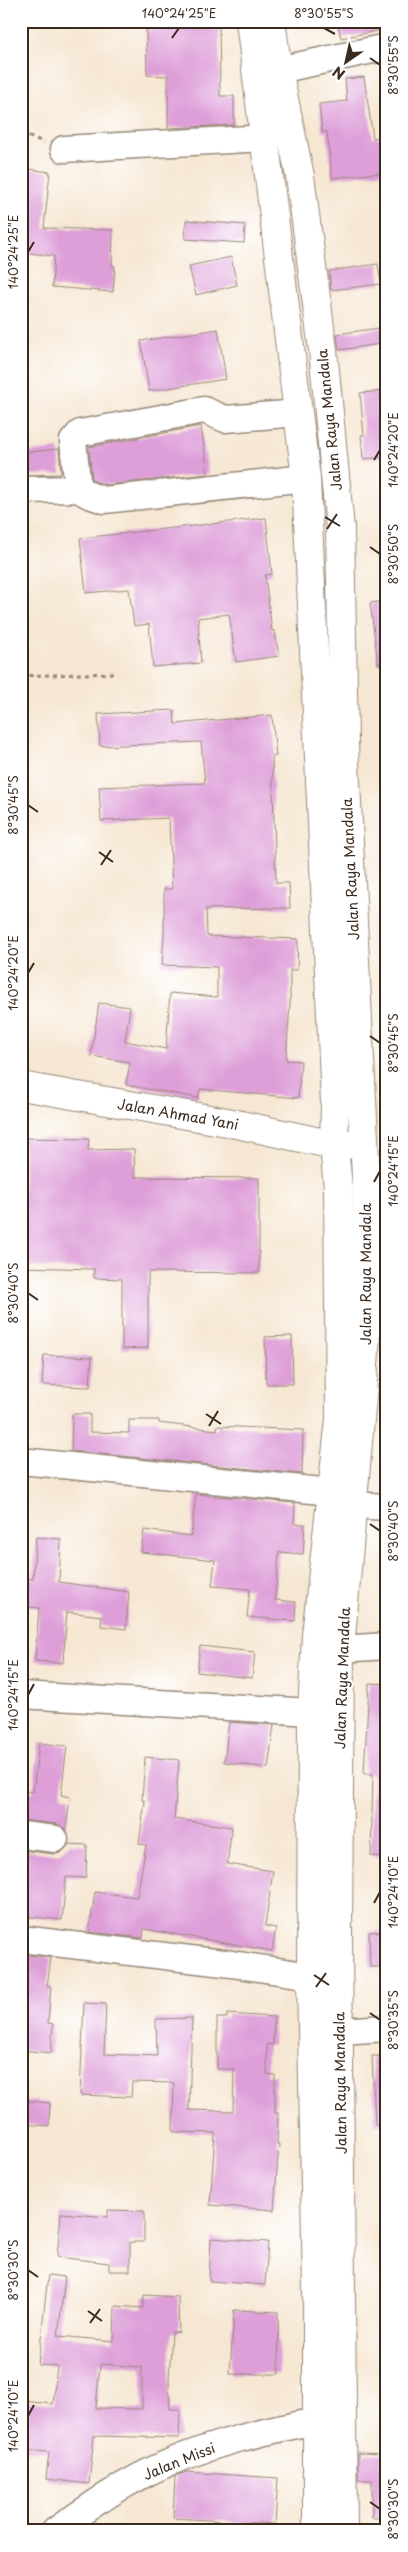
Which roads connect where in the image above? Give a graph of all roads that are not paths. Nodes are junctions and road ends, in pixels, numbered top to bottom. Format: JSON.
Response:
{"nodes":[{"id":1,"x":250,"y":21,"type":"edge"},
{"id":2,"x":271,"y":21,"type":"edge"},
{"id":3,"x":387,"y":47,"type":"edge"},
{"id":4,"x":278,"y":70,"type":"junction"},
{"id":5,"x":265,"y":138,"type":"junction"},
{"id":6,"x":64,"y":149,"type":"dead end"},
{"id":7,"x":298,"y":413,"type":"junction"},
{"id":8,"x":306,"y":478,"type":"junction"},
{"id":9,"x":78,"y":488,"type":"junction"},
{"id":10,"x":21,"y":490,"type":"edge"},
{"id":11,"x":308,"y":527,"type":"junction"},
{"id":12,"x":340,"y":528,"type":"junction"},
{"id":13,"x":21,"y":1086,"type":"edge"},
{"id":14,"x":364,"y":1144,"type":"junction"},
{"id":15,"x":334,"y":1145,"type":"junction"},
{"id":16,"x":21,"y":1461,"type":"edge"},
{"id":17,"x":342,"y":1499,"type":"junction"},
{"id":18,"x":387,"y":1507,"type":"edge"},
{"id":19,"x":387,"y":1646,"type":"edge"},
{"id":20,"x":340,"y":1649,"type":"junction"},
{"id":21,"x":21,"y":1695,"type":"edge"},
{"id":22,"x":312,"y":1712,"type":"junction"},
{"id":23,"x":21,"y":1835,"type":"edge"},
{"id":24,"x":55,"y":1839,"type":"dead end"},
{"id":25,"x":325,"y":1934,"type":"junction"},
{"id":26,"x":21,"y":1939,"type":"edge"},
{"id":27,"x":310,"y":1976,"type":"junction"},
{"id":28,"x":387,"y":2028,"type":"edge"},
{"id":29,"x":339,"y":2031,"type":"junction"},
{"id":30,"x":316,"y":2421,"type":"junction"},
{"id":31,"x":54,"y":2531,"type":"edge"},
{"id":32,"x":317,"y":2531,"type":"edge"},
{"id":33,"x":343,"y":2531,"type":"edge"}],
"edges":[{"from":1,"to":5,"type":"highway","name":"Jalan Raya Mandala"},
{"from":2,"to":4,"type":"highway","name":"Jalan Raya Mandala"},
{"from":3,"to":4,"type":"street"},
{"from":4,"to":12,"type":"highway","name":"Jalan Raya Mandala"},
{"from":5,"to":6,"type":"street"},
{"from":5,"to":7,"type":"highway","name":"Jalan Raya Mandala"},
{"from":7,"to":8,"type":"highway","name":"Jalan Raya Mandala"},
{"from":7,"to":9,"type":"street"},
{"from":8,"to":9,"type":"street"},
{"from":8,"to":11,"type":"highway","name":"Jalan Raya Mandala"},
{"from":9,"to":10,"type":"street"},
{"from":11,"to":12,"type":"highway"},
{"from":11,"to":15,"type":"highway","name":"Jalan Raya Mandala"},
{"from":12,"to":14,"type":"highway","name":"Jalan Raya Mandala"},
{"from":13,"to":15,"type":"highway","name":"Jalan Ahmad Yani"},
{"from":14,"to":15,"type":"highway","name":"Jalan Ahmad Yani"},
{"from":14,"to":17,"type":"highway","name":"Jalan Raya Mandala"},
{"from":15,"to":17,"type":"highway","name":"Jalan Raya Mandala"},
{"from":16,"to":17,"type":"street"},
{"from":17,"to":18,"type":"street"},
{"from":17,"to":20,"type":"highway","name":"Jalan Raya Mandala"},
{"from":17,"to":22,"type":"highway","name":"Jalan Raya Mandala"},
{"from":19,"to":20,"type":"street"},
{"from":20,"to":25,"type":"highway","name":"Jalan Raya Mandala"},
{"from":21,"to":22,"type":"street"},
{"from":22,"to":25,"type":"highway","name":"Jalan Raya Mandala"},
{"from":23,"to":24,"type":"street"},
{"from":25,"to":27,"type":"highway","name":"Jalan Raya Mandala"},
{"from":25,"to":29,"type":"highway","name":"Jalan Raya Mandala"},
{"from":26,"to":27,"type":"street"},
{"from":27,"to":30,"type":"highway","name":"Jalan Raya Mandala"},
{"from":28,"to":29,"type":"street"},
{"from":29,"to":33,"type":"highway","name":"Jalan Raya Mandala"},
{"from":30,"to":31,"type":"street","name":"Jalan Missi"},
{"from":30,"to":32,"type":"highway","name":"Jalan Raya Mandala"}]}
